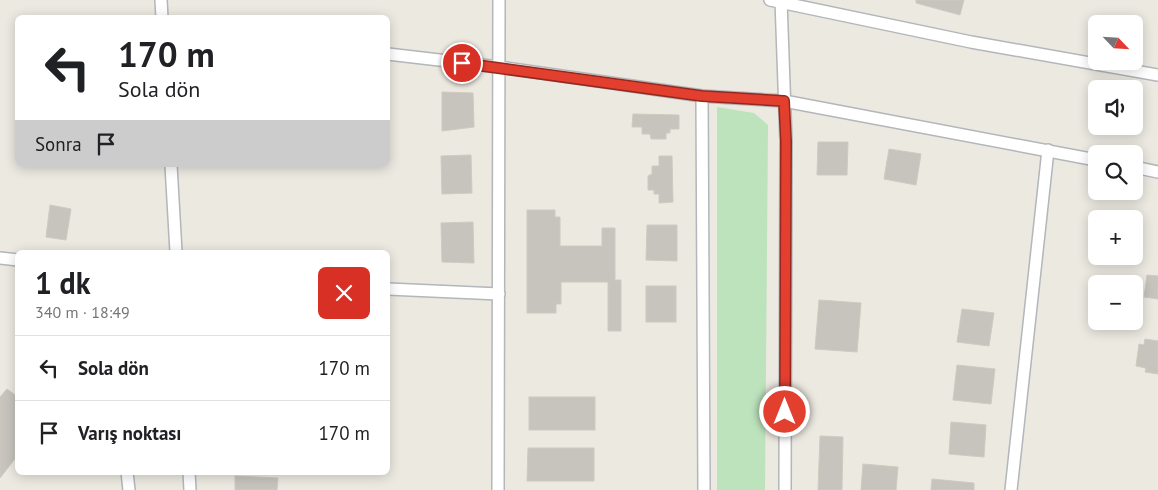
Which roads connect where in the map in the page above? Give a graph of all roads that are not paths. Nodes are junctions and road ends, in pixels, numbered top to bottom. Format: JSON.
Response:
{"nodes":[{"id":1,"x":161,"y":0,"type":"edge"},
{"id":2,"x":499,"y":0,"type":"edge"},
{"id":3,"x":778,"y":0,"type":"edge"},
{"id":4,"x":162,"y":15,"type":"edge"},
{"id":5,"x":390,"y":54,"type":"edge"},
{"id":6,"x":499,"y":67,"type":"junction"},
{"id":7,"x":1158,"y":75,"type":"edge"},
{"id":8,"x":702,"y":96,"type":"junction"},
{"id":9,"x":784,"y":101,"type":"junction"},
{"id":10,"x":1048,"y":150,"type":"junction"},
{"id":11,"x":1088,"y":158,"type":"edge"},
{"id":12,"x":171,"y":167,"type":"edge"},
{"id":13,"x":1143,"y":169,"type":"edge"},
{"id":14,"x":1158,"y":172,"type":"edge"},
{"id":15,"x":176,"y":250,"type":"edge"},
{"id":16,"x":0,"y":258,"type":"edge"},
{"id":17,"x":15,"y":260,"type":"edge"},
{"id":18,"x":390,"y":289,"type":"edge"},
{"id":19,"x":499,"y":294,"type":"junction"},
{"id":20,"x":128,"y":475,"type":"edge"},
{"id":21,"x":189,"y":475,"type":"edge"},
{"id":22,"x":129,"y":490,"type":"edge"},
{"id":23,"x":190,"y":490,"type":"edge"},
{"id":24,"x":498,"y":490,"type":"edge"},
{"id":25,"x":704,"y":490,"type":"edge"},
{"id":26,"x":785,"y":490,"type":"edge"},
{"id":27,"x":1011,"y":490,"type":"edge"}],
"edges":[{"from":1,"to":4,"type":"street"},
{"from":2,"to":6,"type":"street"},
{"from":3,"to":7,"type":"street"},
{"from":3,"to":9,"type":"street"},
{"from":5,"to":6,"type":"street"},
{"from":6,"to":8,"type":"street"},
{"from":6,"to":19,"type":"street"},
{"from":8,"to":9,"type":"street"},
{"from":8,"to":25,"type":"street"},
{"from":9,"to":10,"type":"street"},
{"from":9,"to":26,"type":"street"},
{"from":10,"to":11,"type":"street"},
{"from":10,"to":27,"type":"street"},
{"from":12,"to":15,"type":"street"},
{"from":13,"to":14,"type":"street"},
{"from":16,"to":17,"type":"street"},
{"from":18,"to":19,"type":"street"},
{"from":19,"to":24,"type":"street"},
{"from":20,"to":22,"type":"street"},
{"from":21,"to":23,"type":"street"}]}
